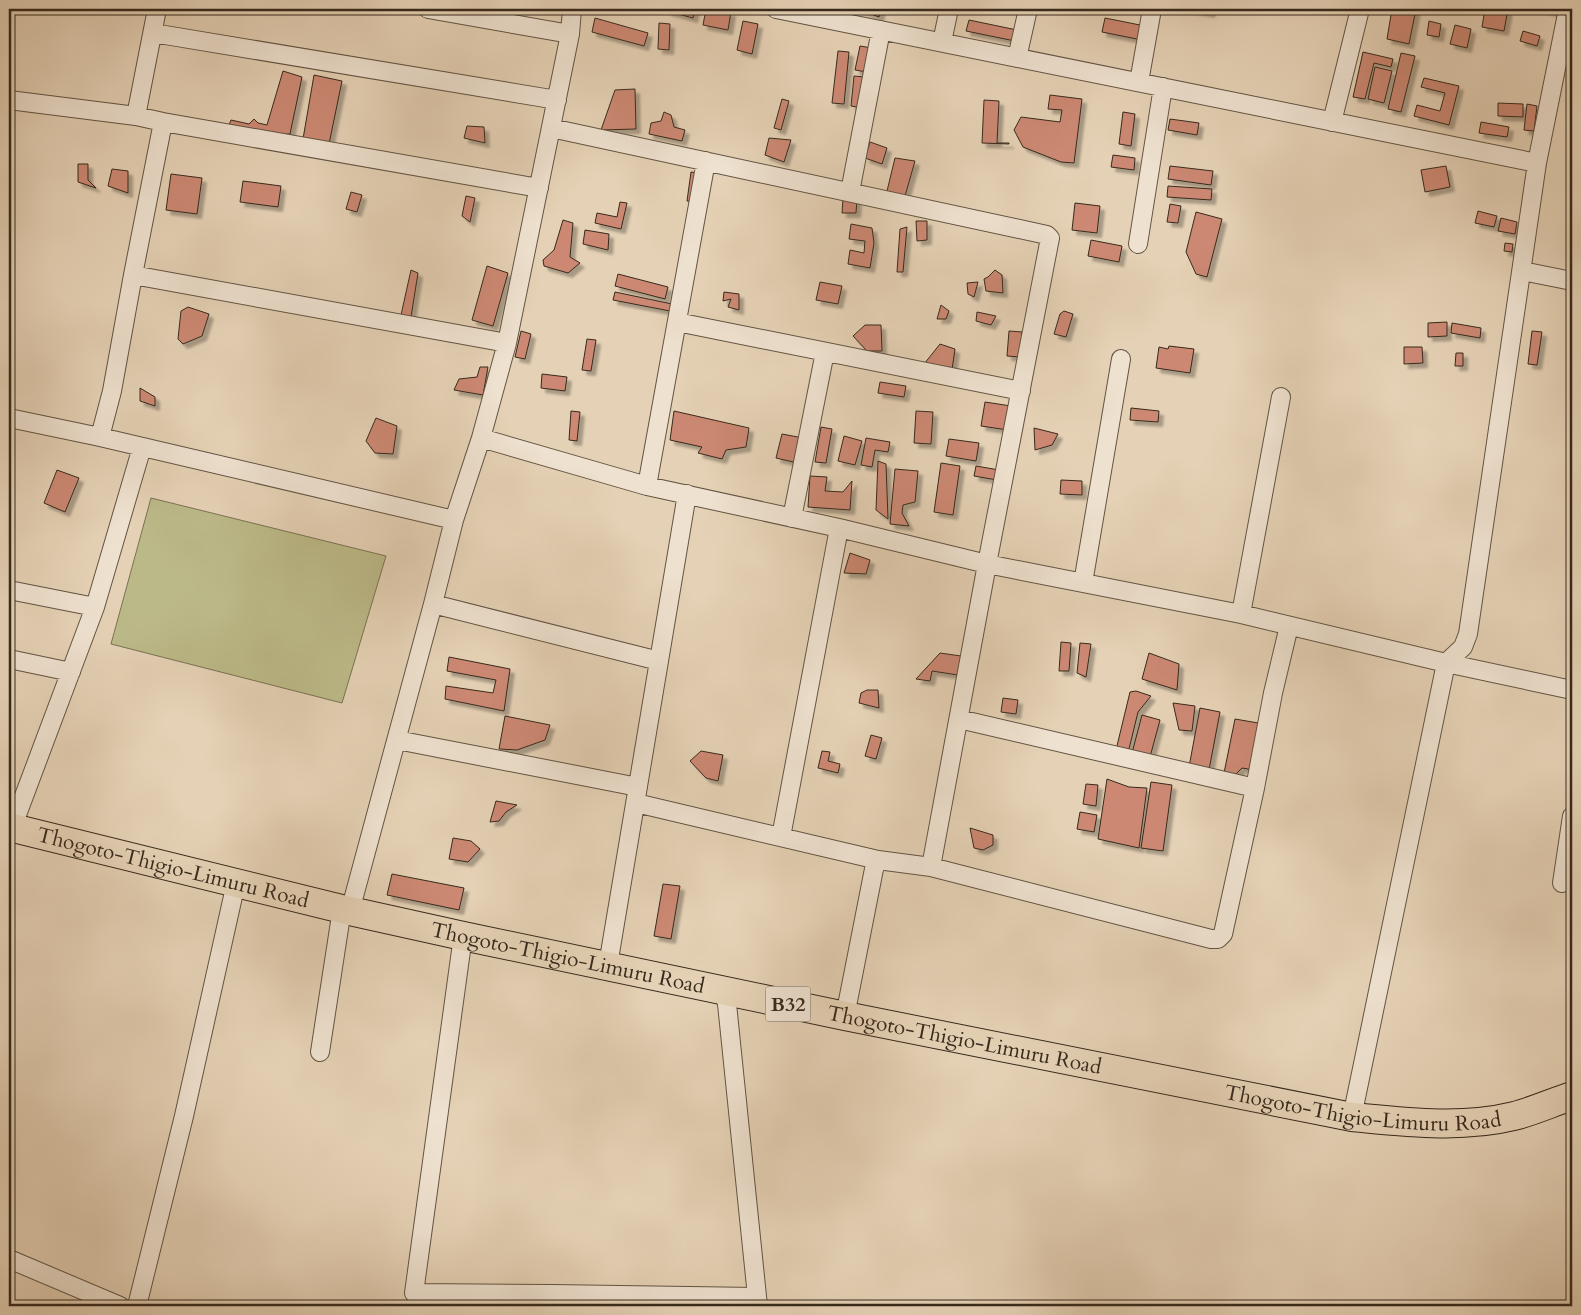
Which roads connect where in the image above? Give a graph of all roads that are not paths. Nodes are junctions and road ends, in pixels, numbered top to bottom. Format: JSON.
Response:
{"nodes":[{"id":1,"x":158,"y":9,"type":"edge"},
{"id":2,"x":428,"y":9,"type":"edge"},
{"id":3,"x":572,"y":9,"type":"edge"},
{"id":4,"x":776,"y":9,"type":"edge"},
{"id":5,"x":949,"y":9,"type":"edge"},
{"id":6,"x":1028,"y":9,"type":"edge"},
{"id":7,"x":1152,"y":9,"type":"edge"},
{"id":8,"x":1360,"y":9,"type":"edge"},
{"id":9,"x":1568,"y":9,"type":"edge"},
{"id":10,"x":882,"y":30,"type":"junction"},
{"id":11,"x":153,"y":33,"type":"junction"},
{"id":12,"x":570,"y":34,"type":"junction"},
{"id":13,"x":942,"y":42,"type":"junction"},
{"id":14,"x":1017,"y":58,"type":"junction"},
{"id":15,"x":1139,"y":82,"type":"junction"},
{"id":16,"x":1163,"y":87,"type":"junction"},
{"id":17,"x":9,"y":100,"type":"edge"},
{"id":18,"x":557,"y":100,"type":"junction"},
{"id":19,"x":136,"y":116,"type":"junction"},
{"id":20,"x":162,"y":122,"type":"junction"},
{"id":21,"x":1332,"y":122,"type":"junction"},
{"id":22,"x":551,"y":128,"type":"junction"},
{"id":23,"x":706,"y":161,"type":"junction"},
{"id":24,"x":1537,"y":163,"type":"junction"},
{"id":25,"x":539,"y":188,"type":"junction"},
{"id":26,"x":850,"y":192,"type":"junction"},
{"id":27,"x":1138,"y":244,"type":"dead end"},
{"id":28,"x":1522,"y":272,"type":"junction"},
{"id":29,"x":133,"y":275,"type":"junction"},
{"id":30,"x":1572,"y":281,"type":"edge"},
{"id":31,"x":677,"y":322,"type":"junction"},
{"id":32,"x":507,"y":343,"type":"junction"},
{"id":33,"x":825,"y":352,"type":"junction"},
{"id":34,"x":1121,"y":359,"type":"dead end"},
{"id":35,"x":1021,"y":390,"type":"junction"},
{"id":36,"x":1281,"y":397,"type":"dead end"},
{"id":37,"x":9,"y":418,"type":"edge"},
{"id":38,"x":100,"y":437,"type":"junction"},
{"id":39,"x":481,"y":438,"type":"junction"},
{"id":40,"x":142,"y":447,"type":"junction"},
{"id":41,"x":647,"y":486,"type":"junction"},
{"id":42,"x":686,"y":494,"type":"junction"},
{"id":43,"x":792,"y":518,"type":"junction"},
{"id":44,"x":454,"y":520,"type":"junction"},
{"id":45,"x":839,"y":528,"type":"junction"},
{"id":46,"x":987,"y":564,"type":"junction"},
{"id":47,"x":1083,"y":583,"type":"junction"},
{"id":48,"x":9,"y":590,"type":"edge"},
{"id":49,"x":434,"y":604,"type":"junction"},
{"id":50,"x":95,"y":607,"type":"junction"},
{"id":51,"x":1241,"y":614,"type":"junction"},
{"id":52,"x":1289,"y":626,"type":"junction"},
{"id":53,"x":9,"y":659,"type":"edge"},
{"id":54,"x":659,"y":661,"type":"junction"},
{"id":55,"x":1446,"y":663,"type":"junction"},
{"id":56,"x":71,"y":672,"type":"junction"},
{"id":57,"x":1572,"y":690,"type":"edge"},
{"id":58,"x":959,"y":719,"type":"junction"},
{"id":59,"x":397,"y":740,"type":"junction"},
{"id":60,"x":1255,"y":788,"type":"junction"},
{"id":61,"x":637,"y":795,"type":"junction"},
{"id":62,"x":1572,"y":816,"type":"edge"},
{"id":63,"x":10,"y":828,"type":"edge"},
{"id":64,"x":781,"y":837,"type":"junction"},
{"id":65,"x":878,"y":860,"type":"junction"},
{"id":66,"x":931,"y":867,"type":"junction"},
{"id":67,"x":236,"y":883,"type":"junction"},
{"id":68,"x":1562,"y":883,"type":"dead end"},
{"id":69,"x":346,"y":909,"type":"junction"},
{"id":70,"x":463,"y":936,"type":"junction"},
{"id":71,"x":608,"y":966,"type":"junction"},
{"id":72,"x":723,"y":990,"type":"junction"},
{"id":73,"x":845,"y":1016,"type":"junction"},
{"id":74,"x":320,"y":1052,"type":"dead end"},
{"id":75,"x":1572,"y":1096,"type":"edge"},
{"id":76,"x":1352,"y":1117,"type":"junction"},
{"id":77,"x":9,"y":1259,"type":"edge"},
{"id":78,"x":413,"y":1300,"type":"edge"},
{"id":79,"x":552,"y":1300,"type":"edge"},
{"id":80,"x":597,"y":1300,"type":"edge"},
{"id":81,"x":757,"y":1302,"type":"edge"},
{"id":82,"x":120,"y":1306,"type":"edge"},
{"id":83,"x":137,"y":1306,"type":"edge"}],
"edges":[{"from":1,"to":11,"type":"street"},
{"from":2,"to":12,"type":"street"},
{"from":3,"to":12,"type":"street"},
{"from":4,"to":10,"type":"street"},
{"from":5,"to":13,"type":"street"},
{"from":6,"to":14,"type":"street"},
{"from":7,"to":15,"type":"street"},
{"from":8,"to":21,"type":"street"},
{"from":9,"to":24,"type":"street"},
{"from":10,"to":13,"type":"street"},
{"from":10,"to":26,"type":"street"},
{"from":11,"to":18,"type":"street"},
{"from":11,"to":19,"type":"street"},
{"from":12,"to":18,"type":"street"},
{"from":13,"to":14,"type":"street"},
{"from":14,"to":15,"type":"street"},
{"from":15,"to":16,"type":"street"},
{"from":16,"to":21,"type":"street"},
{"from":16,"to":27,"type":"street"},
{"from":17,"to":19,"type":"street"},
{"from":18,"to":22,"type":"street"},
{"from":19,"to":20,"type":"street"},
{"from":20,"to":25,"type":"street"},
{"from":20,"to":29,"type":"street"},
{"from":21,"to":24,"type":"street"},
{"from":22,"to":23,"type":"street"},
{"from":22,"to":25,"type":"street"},
{"from":23,"to":26,"type":"street"},
{"from":23,"to":31,"type":"street"},
{"from":24,"to":28,"type":"street"},
{"from":25,"to":32,"type":"street"},
{"from":26,"to":35,"type":"street"},
{"from":28,"to":30,"type":"street"},
{"from":28,"to":55,"type":"street"},
{"from":29,"to":32,"type":"street"},
{"from":29,"to":38,"type":"street"},
{"from":31,"to":33,"type":"street"},
{"from":31,"to":41,"type":"street"},
{"from":32,"to":39,"type":"street"},
{"from":33,"to":35,"type":"street"},
{"from":33,"to":43,"type":"street"},
{"from":34,"to":47,"type":"street"},
{"from":35,"to":46,"type":"street"},
{"from":36,"to":51,"type":"street"},
{"from":37,"to":38,"type":"street"},
{"from":38,"to":40,"type":"street"},
{"from":39,"to":41,"type":"street"},
{"from":39,"to":44,"type":"street"},
{"from":40,"to":44,"type":"street"},
{"from":40,"to":50,"type":"street"},
{"from":41,"to":42,"type":"street"},
{"from":42,"to":43,"type":"street"},
{"from":42,"to":54,"type":"street"},
{"from":43,"to":45,"type":"street"},
{"from":44,"to":49,"type":"street"},
{"from":45,"to":46,"type":"street"},
{"from":45,"to":64,"type":"street"},
{"from":46,"to":47,"type":"street"},
{"from":46,"to":58,"type":"street"},
{"from":47,"to":51,"type":"street"},
{"from":48,"to":50,"type":"street"},
{"from":49,"to":54,"type":"street"},
{"from":49,"to":59,"type":"street"},
{"from":50,"to":56,"type":"street"},
{"from":51,"to":52,"type":"street"},
{"from":52,"to":55,"type":"street"},
{"from":52,"to":60,"type":"street"},
{"from":53,"to":56,"type":"street"},
{"from":54,"to":61,"type":"street"},
{"from":55,"to":57,"type":"street"},
{"from":55,"to":76,"type":"street"},
{"from":56,"to":63,"type":"street"},
{"from":58,"to":60,"type":"street"},
{"from":58,"to":66,"type":"street"},
{"from":59,"to":61,"type":"street"},
{"from":59,"to":69,"type":"street"},
{"from":60,"to":66,"type":"street"},
{"from":61,"to":64,"type":"street"},
{"from":61,"to":71,"type":"street"},
{"from":62,"to":68,"type":"street"},
{"from":63,"to":67,"type":"highway","name":"Thogoto-Thigio-Limuru Road","number":"B32"},
{"from":64,"to":65,"type":"street"},
{"from":65,"to":66,"type":"street"},
{"from":65,"to":73,"type":"street"},
{"from":67,"to":69,"type":"highway","name":"Thogoto-Thigio-Limuru Road","number":"B32"},
{"from":67,"to":83,"type":"street"},
{"from":69,"to":70,"type":"highway","name":"Thogoto-Thigio-Limuru Road","number":"B32"},
{"from":69,"to":74,"type":"street"},
{"from":70,"to":71,"type":"highway","name":"Thogoto-Thigio-Limuru Road","number":"B32"},
{"from":70,"to":78,"type":"street"},
{"from":71,"to":72,"type":"highway","name":"Thogoto-Thigio-Limuru Road","number":"B32"},
{"from":72,"to":73,"type":"highway","name":"Thogoto-Thigio-Limuru Road","number":"B32"},
{"from":72,"to":81,"type":"street"},
{"from":73,"to":76,"type":"highway","name":"Thogoto-Thigio-Limuru Road","number":"B32"},
{"from":75,"to":76,"type":"highway","name":"Thogoto-Thigio-Limuru Road","number":"B32"},
{"from":77,"to":82,"type":"street"},
{"from":78,"to":79,"type":"street"},
{"from":79,"to":80,"type":"street"},
{"from":80,"to":81,"type":"street"}]}
